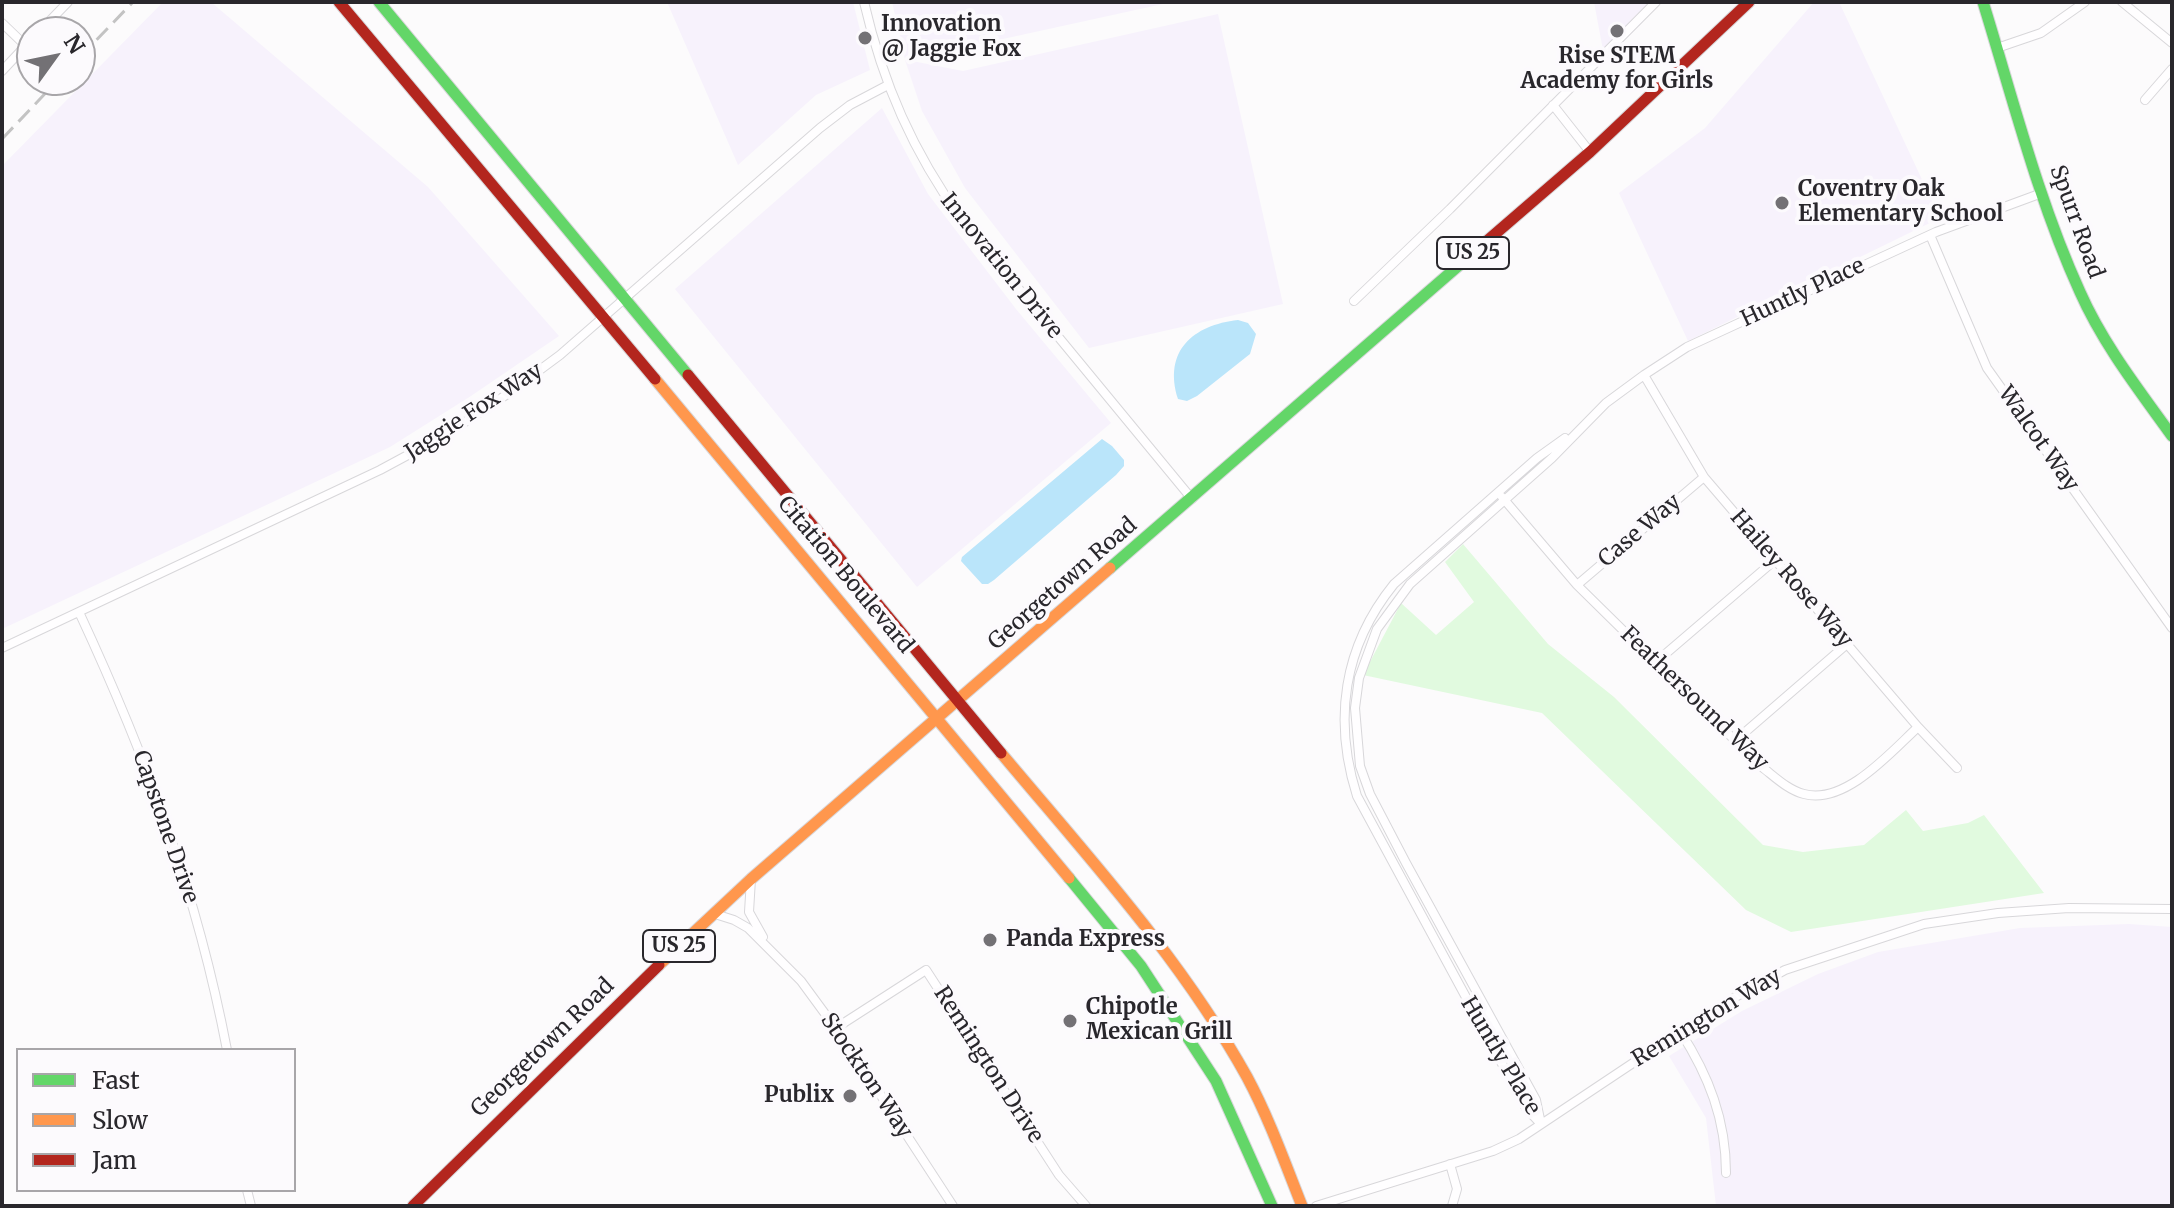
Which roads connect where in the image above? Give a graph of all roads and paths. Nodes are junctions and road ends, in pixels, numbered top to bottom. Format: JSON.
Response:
{"nodes":[{"id":1,"x":339,"y":2,"type":"edge"},
{"id":2,"x":379,"y":2,"type":"edge"},
{"id":3,"x":864,"y":2,"type":"edge"},
{"id":4,"x":1656,"y":2,"type":"edge"},
{"id":5,"x":1749,"y":2,"type":"edge"},
{"id":6,"x":1983,"y":2,"type":"edge"},
{"id":7,"x":2085,"y":2,"type":"edge"},
{"id":8,"x":2122,"y":2,"type":"edge"},
{"id":9,"x":2172,"y":43,"type":"edge"},
{"id":10,"x":1997,"y":48,"type":"junction"},
{"id":11,"x":16,"y":56,"type":"edge"},
{"id":12,"x":2172,"y":69,"type":"edge"},
{"id":13,"x":2,"y":71,"type":"edge"},
{"id":14,"x":888,"y":85,"type":"junction"},
{"id":15,"x":2145,"y":100,"type":"dead end"},
{"id":16,"x":1553,"y":105,"type":"junction"},
{"id":17,"x":1590,"y":152,"type":"junction"},
{"id":18,"x":2042,"y":193,"type":"junction"},
{"id":19,"x":1930,"y":235,"type":"junction"},
{"id":20,"x":625,"y":299,"type":"junction"},
{"id":21,"x":1354,"y":301,"type":"dead end"},
{"id":22,"x":604,"y":319,"type":"junction"},
{"id":23,"x":1644,"y":375,"type":"junction"},
{"id":24,"x":2172,"y":436,"type":"edge"},
{"id":25,"x":1704,"y":477,"type":"junction"},
{"id":26,"x":1501,"y":496,"type":"junction"},
{"id":27,"x":1192,"y":499,"type":"junction"},
{"id":28,"x":1775,"y":560,"type":"junction"},
{"id":29,"x":1577,"y":585,"type":"junction"},
{"id":30,"x":79,"y":612,"type":"junction"},
{"id":31,"x":2172,"y":628,"type":"edge"},
{"id":32,"x":1847,"y":644,"type":"junction"},
{"id":33,"x":2,"y":648,"type":"edge"},
{"id":34,"x":1656,"y":662,"type":"junction"},
{"id":35,"x":958,"y":700,"type":"junction"},
{"id":36,"x":937,"y":718,"type":"junction"},
{"id":37,"x":1918,"y":727,"type":"junction"},
{"id":38,"x":1736,"y":740,"type":"junction"},
{"id":39,"x":1957,"y":768,"type":"dead end"},
{"id":40,"x":751,"y":879,"type":"junction"},
{"id":41,"x":2172,"y":909,"type":"edge"},
{"id":42,"x":715,"y":914,"type":"junction"},
{"id":43,"x":772,"y":951,"type":"junction"},
{"id":44,"x":836,"y":1028,"type":"junction"},
{"id":45,"x":1680,"y":1031,"type":"junction"},
{"id":46,"x":227,"y":1048,"type":"edge"},
{"id":47,"x":1541,"y":1124,"type":"junction"},
{"id":48,"x":1450,"y":1164,"type":"junction"},
{"id":49,"x":1726,"y":1173,"type":"dead end"},
{"id":50,"x":413,"y":1206,"type":"edge"},
{"id":51,"x":953,"y":1206,"type":"edge"},
{"id":52,"x":1086,"y":1206,"type":"edge"},
{"id":53,"x":1272,"y":1206,"type":"edge"},
{"id":54,"x":1302,"y":1206,"type":"edge"},
{"id":55,"x":1316,"y":1206,"type":"edge"},
{"id":56,"x":1452,"y":1206,"type":"edge"}],
"edges":[{"from":1,"to":22,"type":"main road","name":"Citation Boulevard"},
{"from":2,"to":20,"type":"main road","name":"Citation Boulevard"},
{"from":3,"to":14,"type":"street","name":"Innovation Drive"},
{"from":4,"to":16,"type":"street"},
{"from":5,"to":17,"type":"main road","name":"Georgetown Road","number":"US 25"},
{"from":6,"to":10,"type":"main road","name":"Spurr Road"},
{"from":7,"to":10,"type":"street"},
{"from":8,"to":9,"type":"street"},
{"from":10,"to":18,"type":"main road","name":"Spurr Road"},
{"from":11,"to":13,"type":"street"},
{"from":12,"to":15,"type":"street"},
{"from":14,"to":20,"type":"street","name":"Jaggie Fox Way"},
{"from":14,"to":27,"type":"street","name":"Innovation Drive"},
{"from":16,"to":17,"type":"street"},
{"from":16,"to":21,"type":"street"},
{"from":17,"to":27,"type":"main road","name":"Georgetown Road","number":"US 25"},
{"from":18,"to":19,"type":"street","name":"Huntly Place"},
{"from":18,"to":24,"type":"main road","name":"Spurr Road"},
{"from":19,"to":23,"type":"street","name":"Huntly Place"},
{"from":19,"to":31,"type":"street","name":"Walcot Way"},
{"from":20,"to":22,"type":"street","name":"Jaggie Fox Way"},
{"from":20,"to":35,"type":"main road","name":"Citation Boulevard"},
{"from":22,"to":30,"type":"street","name":"Jaggie Fox Way"},
{"from":22,"to":36,"type":"main road","name":"Citation Boulevard"},
{"from":23,"to":25,"type":"street","name":"Hailey Rose Way"},
{"from":23,"to":26,"type":"street","name":"Huntly Place"},
{"from":25,"to":28,"type":"street","name":"Hailey Rose Way"},
{"from":25,"to":29,"type":"street","name":"Case Way"},
{"from":26,"to":29,"type":"street","name":"Feathersound Way"},
{"from":26,"to":47,"type":"street","name":"Huntly Place"},
{"from":27,"to":35,"type":"main road","name":"Georgetown Road","number":"US 25"},
{"from":28,"to":32,"type":"street","name":"Hailey Rose Way"},
{"from":28,"to":34,"type":"street"},
{"from":29,"to":34,"type":"street","name":"Feathersound Way"},
{"from":30,"to":33,"type":"street","name":"Jaggie Fox Way"},
{"from":30,"to":46,"type":"street","name":"Capstone Drive"},
{"from":32,"to":37,"type":"street","name":"Hailey Rose Way"},
{"from":32,"to":38,"type":"street"},
{"from":34,"to":38,"type":"street","name":"Feathersound Way"},
{"from":35,"to":36,"type":"main road","name":"Georgetown Road","number":"US 25"},
{"from":35,"to":54,"type":"main road","name":"Citation Boulevard"},
{"from":36,"to":40,"type":"main road","name":"Georgetown Road","number":"US 25"},
{"from":36,"to":53,"type":"main road","name":"Citation Boulevard"},
{"from":37,"to":38,"type":"street","name":"Feathersound Way"},
{"from":37,"to":39,"type":"street","name":"Hailey Rose Way"},
{"from":40,"to":42,"type":"main road","name":"Georgetown Road","number":"US 25"},
{"from":40,"to":43,"type":"street","name":"Stockton Way"},
{"from":41,"to":45,"type":"street","name":"Remington Way"},
{"from":42,"to":43,"type":"street","name":"Stockton Way"},
{"from":42,"to":50,"type":"main road","name":"Georgetown Road","number":"US 25"},
{"from":43,"to":44,"type":"street","name":"Stockton Way"},
{"from":44,"to":51,"type":"street","name":"Stockton Way"},
{"from":44,"to":52,"type":"street","name":"Remington Drive"},
{"from":45,"to":47,"type":"street","name":"Remington Way"},
{"from":45,"to":49,"type":"street"},
{"from":47,"to":48,"type":"street","name":"Remington Way"},
{"from":48,"to":55,"type":"street","name":"Remington Way"},
{"from":48,"to":56,"type":"street"}]}
